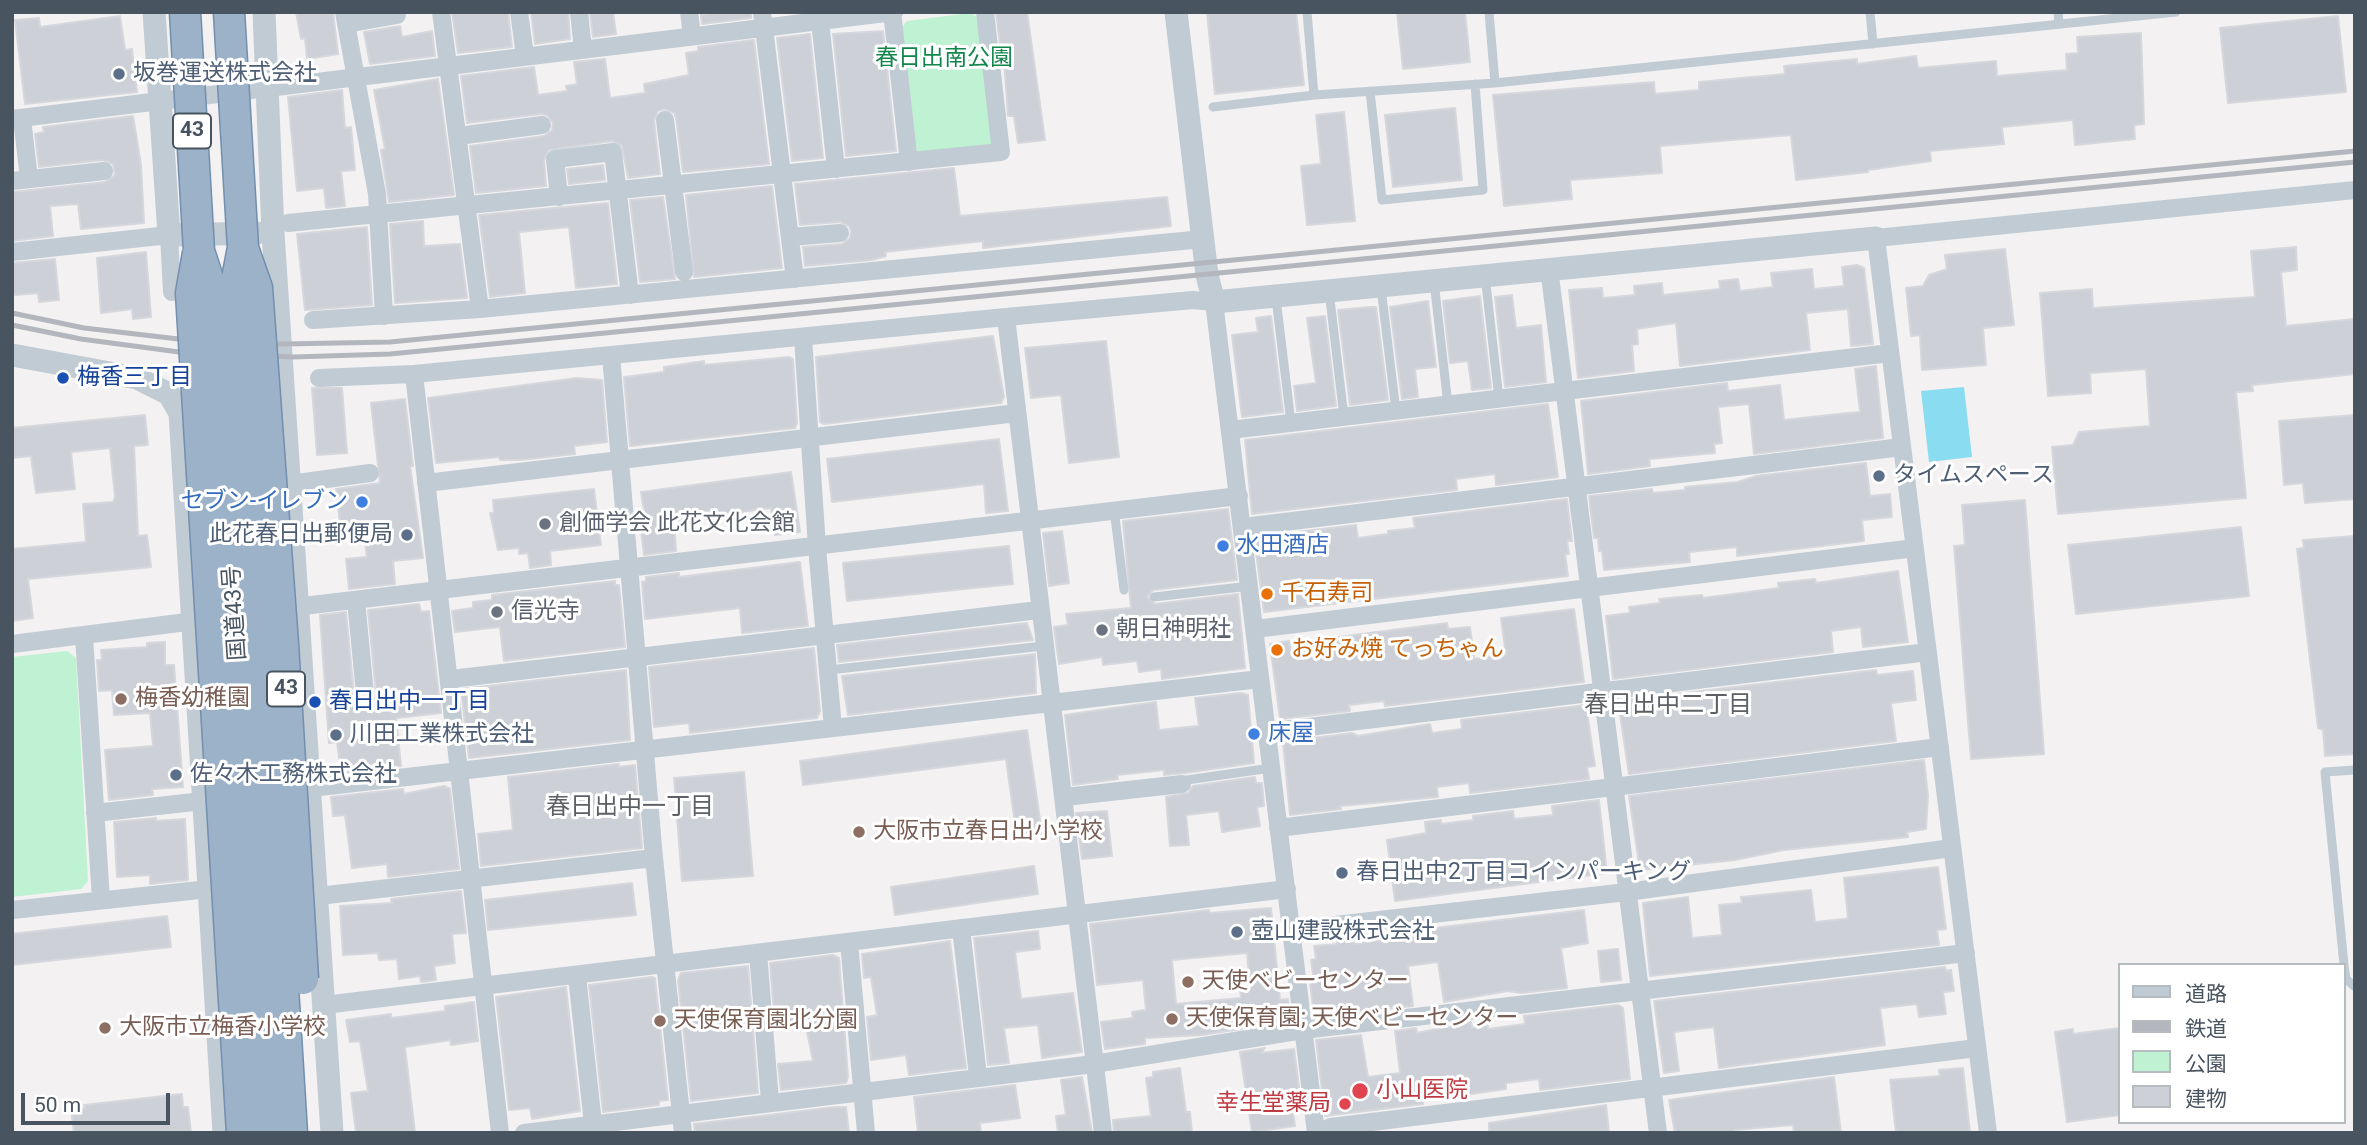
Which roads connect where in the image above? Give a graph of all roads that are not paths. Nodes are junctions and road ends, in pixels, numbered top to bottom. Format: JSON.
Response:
{"nodes":[{"id":1,"x":154,"y":12,"type":"edge"},
{"id":2,"x":186,"y":12,"type":"edge"},
{"id":3,"x":229,"y":12,"type":"edge"},
{"id":4,"x":264,"y":12,"type":"edge"},
{"id":5,"x":441,"y":12,"type":"edge"},
{"id":6,"x":519,"y":12,"type":"edge"},
{"id":7,"x":579,"y":12,"type":"edge"},
{"id":8,"x":689,"y":12,"type":"edge"},
{"id":9,"x":985,"y":12,"type":"edge"},
{"id":10,"x":1176,"y":12,"type":"edge"},
{"id":11,"x":1307,"y":12,"type":"edge"},
{"id":12,"x":1489,"y":12,"type":"edge"},
{"id":13,"x":1870,"y":12,"type":"edge"},
{"id":14,"x":2058,"y":12,"type":"edge"},
{"id":15,"x":2176,"y":12,"type":"edge"},
{"id":16,"x":885,"y":13,"type":"edge"},
{"id":17,"x":397,"y":15,"type":"dead end"},
{"id":18,"x":2124,"y":15,"type":"edge"},
{"id":19,"x":345,"y":18,"type":"edge"},
{"id":20,"x":763,"y":20,"type":"edge"},
{"id":21,"x":820,"y":21,"type":"junction"},
{"id":22,"x":2059,"y":24,"type":"junction"},
{"id":23,"x":692,"y":36,"type":"junction"},
{"id":24,"x":1873,"y":44,"type":"junction"},
{"id":25,"x":583,"y":49,"type":"junction"},
{"id":26,"x":525,"y":57,"type":"junction"},
{"id":27,"x":448,"y":65,"type":"junction"},
{"id":28,"x":357,"y":76,"type":"junction"},
{"id":29,"x":1495,"y":83,"type":"junction"},
{"id":30,"x":1475,"y":84,"type":"junction"},
{"id":31,"x":268,"y":87,"type":"junction"},
{"id":32,"x":1370,"y":91,"type":"junction"},
{"id":33,"x":1314,"y":95,"type":"junction"},
{"id":34,"x":160,"y":102,"type":"junction"},
{"id":35,"x":1213,"y":107,"type":"dead end"},
{"id":36,"x":15,"y":118,"type":"edge"},
{"id":37,"x":665,"y":120,"type":"dead end"},
{"id":38,"x":542,"y":125,"type":"dead end"},
{"id":39,"x":458,"y":135,"type":"junction"},
{"id":40,"x":909,"y":162,"type":"junction"},
{"id":41,"x":836,"y":169,"type":"junction"},
{"id":42,"x":104,"y":171,"type":"dead end"},
{"id":43,"x":782,"y":175,"type":"junction"},
{"id":44,"x":21,"y":180,"type":"edge"},
{"id":45,"x":673,"y":185,"type":"junction"},
{"id":46,"x":2355,"y":190,"type":"edge"},
{"id":47,"x":617,"y":191,"type":"junction"},
{"id":48,"x":559,"y":197,"type":"junction"},
{"id":49,"x":466,"y":206,"type":"junction"},
{"id":50,"x":378,"y":215,"type":"junction"},
{"id":51,"x":281,"y":228,"type":"junction"},
{"id":52,"x":840,"y":233,"type":"dead end"},
{"id":53,"x":169,"y":235,"type":"junction"},
{"id":54,"x":790,"y":237,"type":"junction"},
{"id":55,"x":1876,"y":238,"type":"junction"},
{"id":56,"x":1203,"y":239,"type":"junction"},
{"id":57,"x":243,"y":248,"type":"junction"},
{"id":58,"x":199,"y":251,"type":"junction"},
{"id":59,"x":12,"y":252,"type":"edge"},
{"id":60,"x":1549,"y":268,"type":"junction"},
{"id":61,"x":684,"y":272,"type":"dead end"},
{"id":62,"x":1485,"y":275,"type":"junction"},
{"id":63,"x":795,"y":279,"type":"junction"},
{"id":64,"x":1433,"y":280,"type":"junction"},
{"id":65,"x":1380,"y":286,"type":"junction"},
{"id":66,"x":1329,"y":291,"type":"junction"},
{"id":67,"x":172,"y":292,"type":"dead end"},
{"id":68,"x":630,"y":295,"type":"junction"},
{"id":69,"x":1276,"y":296,"type":"junction"},
{"id":70,"x":1214,"y":302,"type":"junction"},
{"id":71,"x":480,"y":309,"type":"junction"},
{"id":72,"x":384,"y":316,"type":"junction"},
{"id":73,"x":1006,"y":317,"type":"junction"},
{"id":74,"x":313,"y":320,"type":"dead end"},
{"id":75,"x":803,"y":338,"type":"junction"},
{"id":76,"x":1891,"y":353,"type":"junction"},
{"id":77,"x":12,"y":355,"type":"edge"},
{"id":78,"x":611,"y":356,"type":"junction"},
{"id":79,"x":414,"y":374,"type":"junction"},
{"id":80,"x":319,"y":378,"type":"dead end"},
{"id":81,"x":1563,"y":391,"type":"junction"},
{"id":82,"x":1499,"y":399,"type":"junction"},
{"id":83,"x":1448,"y":405,"type":"junction"},
{"id":84,"x":1396,"y":411,"type":"junction"},
{"id":85,"x":1017,"y":413,"type":"junction"},
{"id":86,"x":1344,"y":417,"type":"junction"},
{"id":87,"x":1291,"y":423,"type":"junction"},
{"id":88,"x":1230,"y":430,"type":"junction"},
{"id":89,"x":809,"y":439,"type":"junction"},
{"id":90,"x":1902,"y":447,"type":"junction"},
{"id":91,"x":620,"y":460,"type":"junction"},
{"id":92,"x":370,"y":473,"type":"dead end"},
{"id":93,"x":290,"y":477,"type":"junction"},
{"id":94,"x":183,"y":482,"type":"junction"},
{"id":95,"x":426,"y":483,"type":"junction"},
{"id":96,"x":1576,"y":486,"type":"junction"},
{"id":97,"x":1239,"y":496,"type":"junction"},
{"id":98,"x":1114,"y":509,"type":"junction"},
{"id":99,"x":1029,"y":521,"type":"junction"},
{"id":100,"x":1243,"y":527,"type":"junction"},
{"id":101,"x":817,"y":547,"type":"junction"},
{"id":102,"x":1915,"y":548,"type":"junction"},
{"id":103,"x":631,"y":569,"type":"junction"},
{"id":104,"x":1250,"y":586,"type":"junction"},
{"id":105,"x":1587,"y":589,"type":"junction"},
{"id":106,"x":440,"y":590,"type":"junction"},
{"id":107,"x":1124,"y":590,"type":"dead end"},
{"id":108,"x":1154,"y":597,"type":"dead end"},
{"id":109,"x":356,"y":600,"type":"junction"},
{"id":110,"x":298,"y":606,"type":"junction"},
{"id":111,"x":1039,"y":610,"type":"junction"},
{"id":112,"x":191,"y":622,"type":"junction"},
{"id":113,"x":1255,"y":629,"type":"junction"},
{"id":114,"x":826,"y":634,"type":"junction"},
{"id":115,"x":84,"y":636,"type":"junction"},
{"id":116,"x":12,"y":644,"type":"edge"},
{"id":117,"x":1043,"y":646,"type":"junction"},
{"id":118,"x":1928,"y":652,"type":"junction"},
{"id":119,"x":638,"y":657,"type":"junction"},
{"id":120,"x":829,"y":670,"type":"junction"},
{"id":121,"x":1260,"y":678,"type":"junction"},
{"id":122,"x":451,"y":679,"type":"junction"},
{"id":123,"x":1602,"y":691,"type":"junction"},
{"id":124,"x":365,"y":694,"type":"dead end"},
{"id":125,"x":1051,"y":703,"type":"junction"},
{"id":126,"x":833,"y":728,"type":"junction"},
{"id":127,"x":1267,"y":732,"type":"junction"},
{"id":128,"x":1940,"y":747,"type":"junction"},
{"id":129,"x":647,"y":751,"type":"junction"},
{"id":130,"x":1271,"y":768,"type":"junction"},
{"id":131,"x":2355,"y":770,"type":"edge"},
{"id":132,"x":458,"y":772,"type":"junction"},
{"id":133,"x":1182,"y":784,"type":"joint"},
{"id":134,"x":1614,"y":786,"type":"junction"},
{"id":135,"x":311,"y":788,"type":"junction"},
{"id":136,"x":1065,"y":797,"type":"junction"},
{"id":137,"x":203,"y":802,"type":"junction"},
{"id":138,"x":95,"y":813,"type":"junction"},
{"id":139,"x":1278,"y":828,"type":"junction"},
{"id":140,"x":1952,"y":848,"type":"junction"},
{"id":141,"x":654,"y":858,"type":"junction"},
{"id":142,"x":471,"y":879,"type":"junction"},
{"id":143,"x":209,"y":889,"type":"junction"},
{"id":144,"x":1287,"y":889,"type":"junction"},
{"id":145,"x":1627,"y":892,"type":"junction"},
{"id":146,"x":318,"y":897,"type":"junction"},
{"id":147,"x":101,"y":900,"type":"junction"},
{"id":148,"x":12,"y":910,"type":"edge"},
{"id":149,"x":1076,"y":912,"type":"junction"},
{"id":150,"x":961,"y":928,"type":"junction"},
{"id":151,"x":1291,"y":930,"type":"junction"},
{"id":152,"x":849,"y":942,"type":"junction"},
{"id":153,"x":758,"y":953,"type":"junction"},
{"id":154,"x":1965,"y":953,"type":"junction"},
{"id":155,"x":2344,"y":963,"type":"edge"},
{"id":156,"x":665,"y":964,"type":"junction"},
{"id":157,"x":577,"y":976,"type":"junction"},
{"id":158,"x":483,"y":987,"type":"junction"},
{"id":159,"x":1640,"y":991,"type":"junction"},
{"id":160,"x":324,"y":1005,"type":"junction"},
{"id":161,"x":1303,"y":1030,"type":"junction"},
{"id":162,"x":1978,"y":1048,"type":"junction"},
{"id":163,"x":1094,"y":1064,"type":"junction"},
{"id":164,"x":978,"y":1076,"type":"junction"},
{"id":165,"x":1652,"y":1089,"type":"junction"},
{"id":166,"x":862,"y":1090,"type":"junction"},
{"id":167,"x":770,"y":1101,"type":"junction"},
{"id":168,"x":681,"y":1114,"type":"junction"},
{"id":169,"x":593,"y":1124,"type":"junction"},
{"id":170,"x":224,"y":1133,"type":"edge"},
{"id":171,"x":242,"y":1133,"type":"edge"},
{"id":172,"x":267,"y":1133,"type":"edge"},
{"id":173,"x":292,"y":1133,"type":"edge"},
{"id":174,"x":313,"y":1133,"type":"edge"},
{"id":175,"x":332,"y":1133,"type":"edge"},
{"id":176,"x":500,"y":1133,"type":"edge"},
{"id":177,"x":524,"y":1133,"type":"edge"},
{"id":178,"x":683,"y":1133,"type":"edge"},
{"id":179,"x":866,"y":1133,"type":"edge"},
{"id":180,"x":1103,"y":1133,"type":"edge"},
{"id":181,"x":1317,"y":1133,"type":"edge"},
{"id":182,"x":1658,"y":1133,"type":"edge"},
{"id":183,"x":1988,"y":1133,"type":"edge"}],
"edges":[{"from":1,"to":34,"type":"street"},
{"from":2,"to":58,"type":"highway","name":"国道43号","number":"43","bridge":true},
{"from":3,"to":57,"type":"highway","name":"国道43号","number":"43","bridge":true},
{"from":4,"to":31,"type":"street"},
{"from":5,"to":27,"type":"street"},
{"from":6,"to":26,"type":"street"},
{"from":7,"to":25,"type":"street"},
{"from":8,"to":23,"type":"street"},
{"from":9,"to":40,"type":"street"},
{"from":10,"to":56,"type":"street"},
{"from":11,"to":33,"type":"lane"},
{"from":12,"to":29,"type":"lane"},
{"from":13,"to":24,"type":"lane"},
{"from":14,"to":22,"type":"lane"},
{"from":15,"to":18,"type":"lane"},
{"from":16,"to":21,"type":"street"},
{"from":16,"to":40,"type":"street"},
{"from":17,"to":19,"type":"street"},
{"from":18,"to":22,"type":"lane"},
{"from":19,"to":28,"type":"street"},
{"from":20,"to":21,"type":"street"},
{"from":20,"to":23,"type":"street"},
{"from":20,"to":43,"type":"street"},
{"from":21,"to":41,"type":"street"},
{"from":22,"to":24,"type":"lane"},
{"from":23,"to":25,"type":"street"},
{"from":24,"to":29,"type":"lane"},
{"from":25,"to":26,"type":"street"},
{"from":26,"to":27,"type":"street"},
{"from":27,"to":28,"type":"street"},
{"from":27,"to":39,"type":"street"},
{"from":28,"to":31,"type":"street"},
{"from":28,"to":50,"type":"street"},
{"from":29,"to":30,"type":"lane"},
{"from":30,"to":32,"type":"lane"},
{"from":30,"to":32,"type":"lane"},
{"from":31,"to":34,"type":"street"},
{"from":31,"to":51,"type":"street"},
{"from":32,"to":33,"type":"lane"},
{"from":33,"to":35,"type":"lane"},
{"from":34,"to":36,"type":"street"},
{"from":34,"to":53,"type":"street"},
{"from":36,"to":44,"type":"street"},
{"from":37,"to":45,"type":"street"},
{"from":38,"to":39,"type":"street"},
{"from":39,"to":49,"type":"street"},
{"from":40,"to":41,"type":"street"},
{"from":41,"to":43,"type":"street"},
{"from":42,"to":44,"type":"street"},
{"from":43,"to":45,"type":"street"},
{"from":43,"to":54,"type":"street"},
{"from":45,"to":47,"type":"street"},
{"from":45,"to":61,"type":"street"},
{"from":46,"to":55,"type":"street"},
{"from":47,"to":48,"type":"street"},
{"from":47,"to":48,"type":"street"},
{"from":47,"to":68,"type":"street"},
{"from":48,"to":49,"type":"street"},
{"from":49,"to":50,"type":"street"},
{"from":49,"to":71,"type":"street"},
{"from":50,"to":51,"type":"street"},
{"from":50,"to":72,"type":"street"},
{"from":51,"to":53,"type":"street"},
{"from":51,"to":93,"type":"street"},
{"from":52,"to":54,"type":"street"},
{"from":53,"to":59,"type":"street"},
{"from":53,"to":67,"type":"street"},
{"from":54,"to":63,"type":"street"},
{"from":55,"to":60,"type":"street"},
{"from":55,"to":76,"type":"street"},
{"from":56,"to":63,"type":"street"},
{"from":56,"to":70,"type":"street"},
{"from":57,"to":173,"type":"highway","name":"国道43号","number":"43","bridge":true},
{"from":57,"to":174,"type":"highway","number":"43","bridge":true},
{"from":58,"to":171,"type":"highway","bridge":true},
{"from":58,"to":172,"type":"highway","name":"国道43号","number":"43","bridge":true},
{"from":60,"to":62,"type":"street"},
{"from":60,"to":81,"type":"street"},
{"from":62,"to":64,"type":"street"},
{"from":62,"to":82,"type":"lane"},
{"from":63,"to":68,"type":"street"},
{"from":64,"to":65,"type":"street"},
{"from":64,"to":83,"type":"lane"},
{"from":65,"to":66,"type":"street"},
{"from":65,"to":84,"type":"lane"},
{"from":66,"to":69,"type":"street"},
{"from":66,"to":86,"type":"lane"},
{"from":68,"to":71,"type":"street"},
{"from":69,"to":70,"type":"street"},
{"from":69,"to":87,"type":"lane"},
{"from":70,"to":73,"type":"street"},
{"from":70,"to":88,"type":"street"},
{"from":71,"to":72,"type":"street"},
{"from":72,"to":74,"type":"street"},
{"from":73,"to":75,"type":"street"},
{"from":73,"to":85,"type":"street"},
{"from":75,"to":78,"type":"street"},
{"from":75,"to":89,"type":"street"},
{"from":76,"to":81,"type":"street"},
{"from":76,"to":90,"type":"street"},
{"from":77,"to":94,"type":"street"},
{"from":78,"to":79,"type":"street"},
{"from":78,"to":91,"type":"street"},
{"from":79,"to":80,"type":"street"},
{"from":79,"to":95,"type":"street"},
{"from":81,"to":82,"type":"street"},
{"from":81,"to":96,"type":"street"},
{"from":82,"to":83,"type":"street"},
{"from":83,"to":84,"type":"street"},
{"from":84,"to":86,"type":"street"},
{"from":85,"to":89,"type":"street"},
{"from":85,"to":99,"type":"street"},
{"from":86,"to":87,"type":"street"},
{"from":87,"to":88,"type":"street"},
{"from":88,"to":97,"type":"street"},
{"from":89,"to":91,"type":"street"},
{"from":89,"to":101,"type":"street"},
{"from":90,"to":96,"type":"street"},
{"from":90,"to":102,"type":"street"},
{"from":91,"to":95,"type":"street"},
{"from":91,"to":103,"type":"street"},
{"from":92,"to":93,"type":"street"},
{"from":93,"to":94,"type":"street"},
{"from":93,"to":110,"type":"street"},
{"from":94,"to":112,"type":"street"},
{"from":95,"to":106,"type":"street"},
{"from":96,"to":100,"type":"street"},
{"from":96,"to":105,"type":"street"},
{"from":97,"to":98,"type":"street"},
{"from":97,"to":100,"type":"street"},
{"from":98,"to":99,"type":"street"},
{"from":98,"to":107,"type":"lane"},
{"from":99,"to":101,"type":"street"},
{"from":99,"to":111,"type":"street"},
{"from":100,"to":104,"type":"street"},
{"from":101,"to":103,"type":"street"},
{"from":101,"to":114,"type":"street"},
{"from":102,"to":105,"type":"street"},
{"from":102,"to":118,"type":"street"},
{"from":103,"to":106,"type":"street"},
{"from":103,"to":119,"type":"street"},
{"from":104,"to":108,"type":"lane"},
{"from":104,"to":113,"type":"street"},
{"from":105,"to":113,"type":"street"},
{"from":105,"to":123,"type":"street"},
{"from":106,"to":109,"type":"street"},
{"from":106,"to":122,"type":"street"},
{"from":109,"to":110,"type":"street"},
{"from":109,"to":124,"type":"street"},
{"from":110,"to":112,"type":"street"},
{"from":110,"to":135,"type":"street"},
{"from":111,"to":114,"type":"street"},
{"from":111,"to":117,"type":"street"},
{"from":112,"to":115,"type":"street"},
{"from":112,"to":137,"type":"street"},
{"from":113,"to":121,"type":"street"},
{"from":114,"to":119,"type":"street"},
{"from":114,"to":120,"type":"street"},
{"from":115,"to":116,"type":"street"},
{"from":115,"to":138,"type":"street"},
{"from":117,"to":120,"type":"lane"},
{"from":117,"to":125,"type":"street"},
{"from":118,"to":123,"type":"street"},
{"from":118,"to":128,"type":"street"},
{"from":119,"to":122,"type":"street"},
{"from":119,"to":129,"type":"street"},
{"from":120,"to":126,"type":"street"},
{"from":121,"to":125,"type":"street"},
{"from":121,"to":127,"type":"street"},
{"from":122,"to":132,"type":"street"},
{"from":123,"to":127,"type":"street"},
{"from":123,"to":134,"type":"street"},
{"from":125,"to":126,"type":"street"},
{"from":125,"to":136,"type":"street"},
{"from":126,"to":129,"type":"street"},
{"from":127,"to":130,"type":"street"},
{"from":128,"to":134,"type":"street"},
{"from":128,"to":140,"type":"street"},
{"from":129,"to":132,"type":"street"},
{"from":129,"to":141,"type":"street"},
{"from":130,"to":133,"type":"lane"},
{"from":130,"to":139,"type":"street"},
{"from":131,"to":155,"type":"lane"},
{"from":132,"to":135,"type":"street"},
{"from":132,"to":142,"type":"street"},
{"from":133,"to":136,"type":"street"},
{"from":134,"to":139,"type":"street"},
{"from":134,"to":145,"type":"street"},
{"from":135,"to":146,"type":"street"},
{"from":136,"to":149,"type":"street"},
{"from":137,"to":138,"type":"street"},
{"from":137,"to":143,"type":"street"},
{"from":138,"to":147,"type":"street"},
{"from":139,"to":144,"type":"street"},
{"from":140,"to":145,"type":"street"},
{"from":140,"to":154,"type":"street"},
{"from":141,"to":142,"type":"street"},
{"from":141,"to":156,"type":"street"},
{"from":142,"to":146,"type":"street"},
{"from":142,"to":158,"type":"street"},
{"from":143,"to":147,"type":"street"},
{"from":143,"to":170,"type":"street"},
{"from":144,"to":149,"type":"street"},
{"from":144,"to":151,"type":"street"},
{"from":145,"to":151,"type":"street"},
{"from":145,"to":159,"type":"street"},
{"from":146,"to":160,"type":"street"},
{"from":147,"to":148,"type":"street"},
{"from":149,"to":150,"type":"street"},
{"from":149,"to":163,"type":"street"},
{"from":150,"to":152,"type":"street"},
{"from":150,"to":164,"type":"street"},
{"from":151,"to":161,"type":"street"},
{"from":152,"to":153,"type":"street"},
{"from":152,"to":166,"type":"street"},
{"from":153,"to":156,"type":"street"},
{"from":153,"to":167,"type":"street"},
{"from":154,"to":159,"type":"street"},
{"from":154,"to":162,"type":"street"},
{"from":156,"to":157,"type":"street"},
{"from":156,"to":168,"type":"street"},
{"from":157,"to":158,"type":"street"},
{"from":157,"to":169,"type":"street"},
{"from":158,"to":160,"type":"street"},
{"from":158,"to":176,"type":"street"},
{"from":159,"to":161,"type":"street"},
{"from":159,"to":165,"type":"street"},
{"from":160,"to":175,"type":"street"},
{"from":161,"to":163,"type":"street"},
{"from":161,"to":181,"type":"street"},
{"from":162,"to":165,"type":"street"},
{"from":162,"to":183,"type":"street"},
{"from":163,"to":164,"type":"street"},
{"from":163,"to":180,"type":"street"},
{"from":164,"to":166,"type":"street"},
{"from":165,"to":181,"type":"street"},
{"from":165,"to":182,"type":"street"},
{"from":166,"to":167,"type":"street"},
{"from":166,"to":179,"type":"street"},
{"from":167,"to":168,"type":"street"},
{"from":168,"to":169,"type":"street"},
{"from":168,"to":178,"type":"street"},
{"from":169,"to":177,"type":"street"}]}
